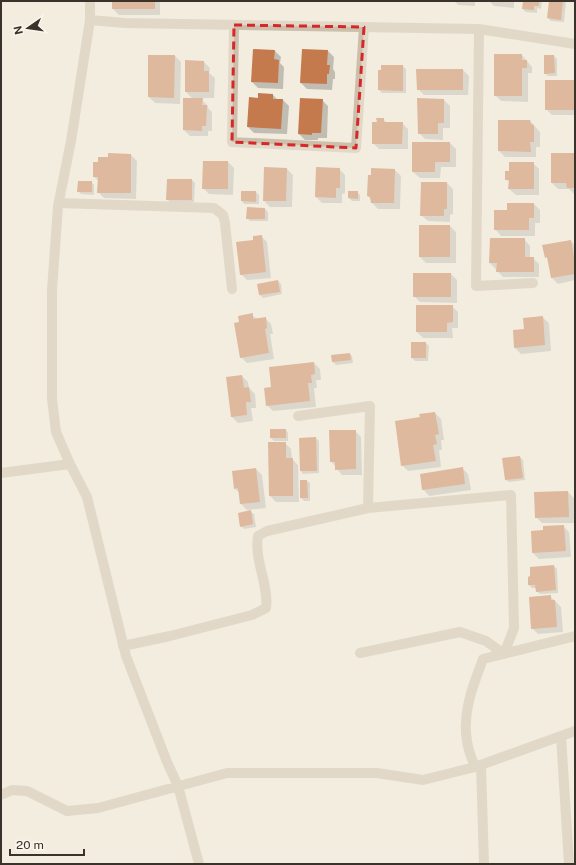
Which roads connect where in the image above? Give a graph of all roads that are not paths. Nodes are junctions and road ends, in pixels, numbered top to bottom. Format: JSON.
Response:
{"nodes":[{"id":1,"x":90,"y":1,"type":"edge"},
{"id":2,"x":90,"y":20,"type":"junction"},
{"id":3,"x":234,"y":24,"type":"junction"},
{"id":4,"x":364,"y":26,"type":"junction"},
{"id":5,"x":479,"y":29,"type":"junction"},
{"id":6,"x":575,"y":44,"type":"edge"},
{"id":7,"x":59,"y":203,"type":"junction"},
{"id":8,"x":533,"y":283,"type":"dead end"},
{"id":9,"x":232,"y":289,"type":"dead end"},
{"id":10,"x":298,"y":416,"type":"dead end"},
{"id":11,"x":70,"y":464,"type":"junction"},
{"id":12,"x":1,"y":473,"type":"edge"},
{"id":13,"x":368,"y":508,"type":"junction"},
{"id":14,"x":575,"y":636,"type":"edge"},
{"id":15,"x":124,"y":646,"type":"junction"},
{"id":16,"x":360,"y":652,"type":"dead end"},
{"id":17,"x":504,"y":654,"type":"junction"},
{"id":18,"x":575,"y":731,"type":"edge"},
{"id":19,"x":561,"y":736,"type":"junction"},
{"id":20,"x":478,"y":766,"type":"junction"},
{"id":21,"x":178,"y":786,"type":"junction"},
{"id":22,"x":1,"y":794,"type":"edge"},
{"id":23,"x":199,"y":864,"type":"edge"},
{"id":24,"x":484,"y":864,"type":"edge"},
{"id":25,"x":569,"y":864,"type":"edge"}],
"edges":[{"from":1,"to":2,"type":"street"},
{"from":2,"to":3,"type":"street"},
{"from":2,"to":7,"type":"street"},
{"from":3,"to":4,"type":"street"},
{"from":3,"to":4,"type":"street"},
{"from":4,"to":5,"type":"street"},
{"from":5,"to":6,"type":"street"},
{"from":5,"to":8,"type":"street"},
{"from":7,"to":9,"type":"street"},
{"from":7,"to":11,"type":"street"},
{"from":10,"to":13,"type":"street"},
{"from":11,"to":12,"type":"street"},
{"from":11,"to":15,"type":"street"},
{"from":13,"to":15,"type":"street"},
{"from":13,"to":17,"type":"street"},
{"from":14,"to":17,"type":"street"},
{"from":15,"to":21,"type":"street"},
{"from":16,"to":17,"type":"street"},
{"from":17,"to":20,"type":"street"},
{"from":18,"to":19,"type":"street"},
{"from":19,"to":20,"type":"street"},
{"from":19,"to":25,"type":"street"},
{"from":20,"to":21,"type":"street"},
{"from":20,"to":24,"type":"street"},
{"from":21,"to":22,"type":"street"},
{"from":21,"to":23,"type":"street"}]}
